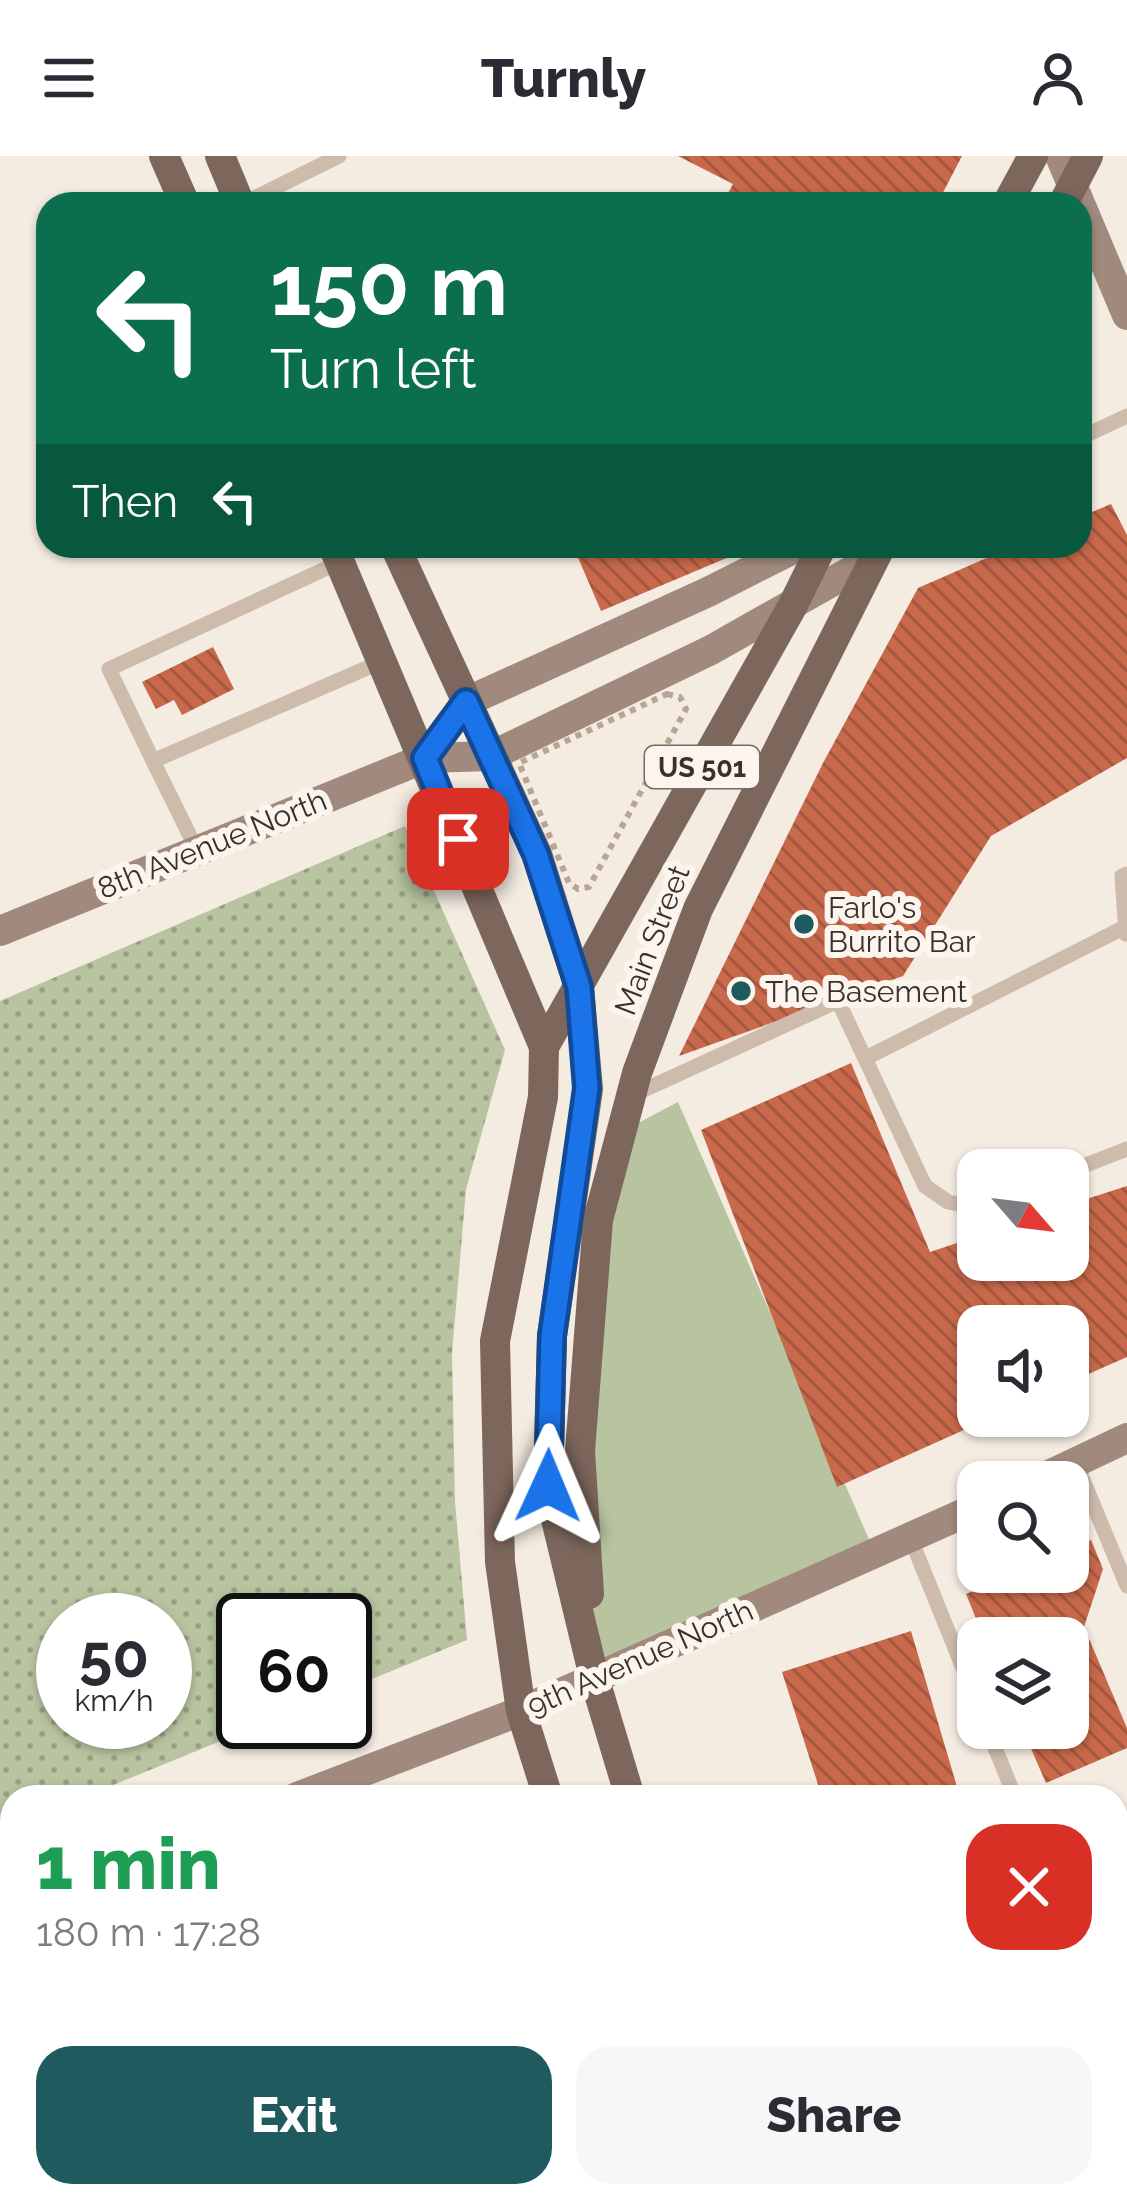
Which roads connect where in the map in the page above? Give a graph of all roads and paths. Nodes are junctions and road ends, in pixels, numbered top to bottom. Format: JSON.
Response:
{"nodes":[{"id":1,"x":164,"y":156,"type":"edge"},
{"id":2,"x":220,"y":156,"type":"edge"},
{"id":3,"x":339,"y":156,"type":"edge"},
{"id":4,"x":1033,"y":156,"type":"edge"},
{"id":5,"x":1060,"y":156,"type":"edge"},
{"id":6,"x":1088,"y":156,"type":"edge"},
{"id":7,"x":180,"y":192,"type":"edge"},
{"id":8,"x":236,"y":192,"type":"edge"},
{"id":9,"x":266,"y":192,"type":"edge"},
{"id":10,"x":1013,"y":192,"type":"edge"},
{"id":11,"x":1067,"y":192,"type":"edge"},
{"id":12,"x":1070,"y":192,"type":"edge"},
{"id":13,"x":1092,"y":228,"type":"edge"},
{"id":14,"x":1118,"y":263,"type":"edge"},
{"id":15,"x":1127,"y":315,"type":"edge"},
{"id":16,"x":1127,"y":416,"type":"edge"},
{"id":17,"x":1092,"y":432,"type":"edge"},
{"id":18,"x":328,"y":558,"type":"edge"},
{"id":19,"x":338,"y":558,"type":"edge"},
{"id":20,"x":400,"y":558,"type":"edge"},
{"id":21,"x":775,"y":558,"type":"edge"},
{"id":22,"x":816,"y":558,"type":"edge"},
{"id":23,"x":869,"y":558,"type":"edge"},
{"id":24,"x":875,"y":558,"type":"edge"},
{"id":25,"x":792,"y":608,"type":"junction"},
{"id":26,"x":382,"y":661,"type":"junction"},
{"id":27,"x":466,"y":702,"type":"junction"},
{"id":28,"x":686,"y":709,"type":"joint"},
{"id":29,"x":491,"y":756,"type":"junction"},
{"id":30,"x":425,"y":758,"type":"junction"},
{"id":31,"x":153,"y":760,"type":"junction"},
{"id":32,"x":197,"y":850,"type":"junction"},
{"id":33,"x":1127,"y":874,"type":"edge"},
{"id":34,"x":0,"y":931,"type":"edge"},
{"id":35,"x":1125,"y":932,"type":"edge"},
{"id":36,"x":579,"y":987,"type":"junction"},
{"id":37,"x":544,"y":1047,"type":"junction"},
{"id":38,"x":866,"y":1058,"type":"junction"},
{"id":39,"x":631,"y":1096,"type":"junction"},
{"id":40,"x":1127,"y":1149,"type":"edge"},
{"id":41,"x":1089,"y":1164,"type":"edge"},
{"id":42,"x":957,"y":1204,"type":"edge"},
{"id":43,"x":1127,"y":1438,"type":"edge"},
{"id":44,"x":1080,"y":1461,"type":"edge"},
{"id":45,"x":1089,"y":1494,"type":"edge"},
{"id":46,"x":957,"y":1517,"type":"edge"},
{"id":47,"x":910,"y":1538,"type":"junction"},
{"id":48,"x":1127,"y":1586,"type":"edge"},
{"id":49,"x":957,"y":1653,"type":"edge"},
{"id":50,"x":593,"y":1678,"type":"junction"},
{"id":51,"x":521,"y":1711,"type":"junction"},
{"id":52,"x":996,"y":1749,"type":"edge"},
{"id":53,"x":328,"y":1785,"type":"edge"},
{"id":54,"x":544,"y":1785,"type":"edge"},
{"id":55,"x":626,"y":1785,"type":"edge"},
{"id":56,"x":1011,"y":1785,"type":"edge"}],
"edges":[{"from":1,"to":7,"type":"main road"},
{"from":2,"to":8,"type":"main road"},
{"from":3,"to":9,"type":"lane"},
{"from":4,"to":10,"type":"main road"},
{"from":5,"to":11,"type":"street"},
{"from":6,"to":12,"type":"main road"},
{"from":13,"to":14,"type":"street"},
{"from":14,"to":15,"type":"street"},
{"from":16,"to":17,"type":"lane"},
{"from":18,"to":31,"type":"lane"},
{"from":19,"to":26,"type":"main road"},
{"from":20,"to":27,"type":"main road"},
{"from":21,"to":27,"type":"street"},
{"from":22,"to":25,"type":"main road","name":"Main Street","number":"US 501"},
{"from":23,"to":25,"type":"street"},
{"from":24,"to":39,"type":"main road","name":"Main Street","number":"US 501"},
{"from":25,"to":29,"type":"street"},
{"from":25,"to":36,"type":"main road","name":"Main Street","number":"US 501"},
{"from":26,"to":30,"type":"main road"},
{"from":26,"to":31,"type":"lane"},
{"from":27,"to":29,"type":"main road"},
{"from":27,"to":30,"type":"street"},
{"from":28,"to":28,"type":"path"},
{"from":29,"to":30,"type":"street"},
{"from":29,"to":36,"type":"main road"},
{"from":30,"to":32,"type":"street","name":"8th Avenue North"},
{"from":30,"to":37,"type":"main road"},
{"from":31,"to":32,"type":"lane"},
{"from":32,"to":34,"type":"street","name":"8th Avenue North"},
{"from":33,"to":35,"type":"lane"},
{"from":35,"to":38,"type":"lane"},
{"from":36,"to":37,"type":"main road","name":"Main Street","number":"US 501"},
{"from":36,"to":50,"type":"main road"},
{"from":37,"to":51,"type":"main road"},
{"from":38,"to":39,"type":"lane"},
{"from":38,"to":42,"type":"lane"},
{"from":39,"to":50,"type":"main road","name":"Main Street","number":"US 501"},
{"from":40,"to":41,"type":"lane"},
{"from":43,"to":44,"type":"street"},
{"from":45,"to":48,"type":"lane"},
{"from":46,"to":47,"type":"street","name":"9th Avenue North"},
{"from":47,"to":49,"type":"lane"},
{"from":47,"to":50,"type":"street","name":"9th Avenue North"},
{"from":50,"to":51,"type":"street","name":"9th Avenue North"},
{"from":50,"to":55,"type":"main road"},
{"from":51,"to":53,"type":"street","name":"9th Avenue North"},
{"from":51,"to":54,"type":"main road"},
{"from":52,"to":56,"type":"lane"}]}
